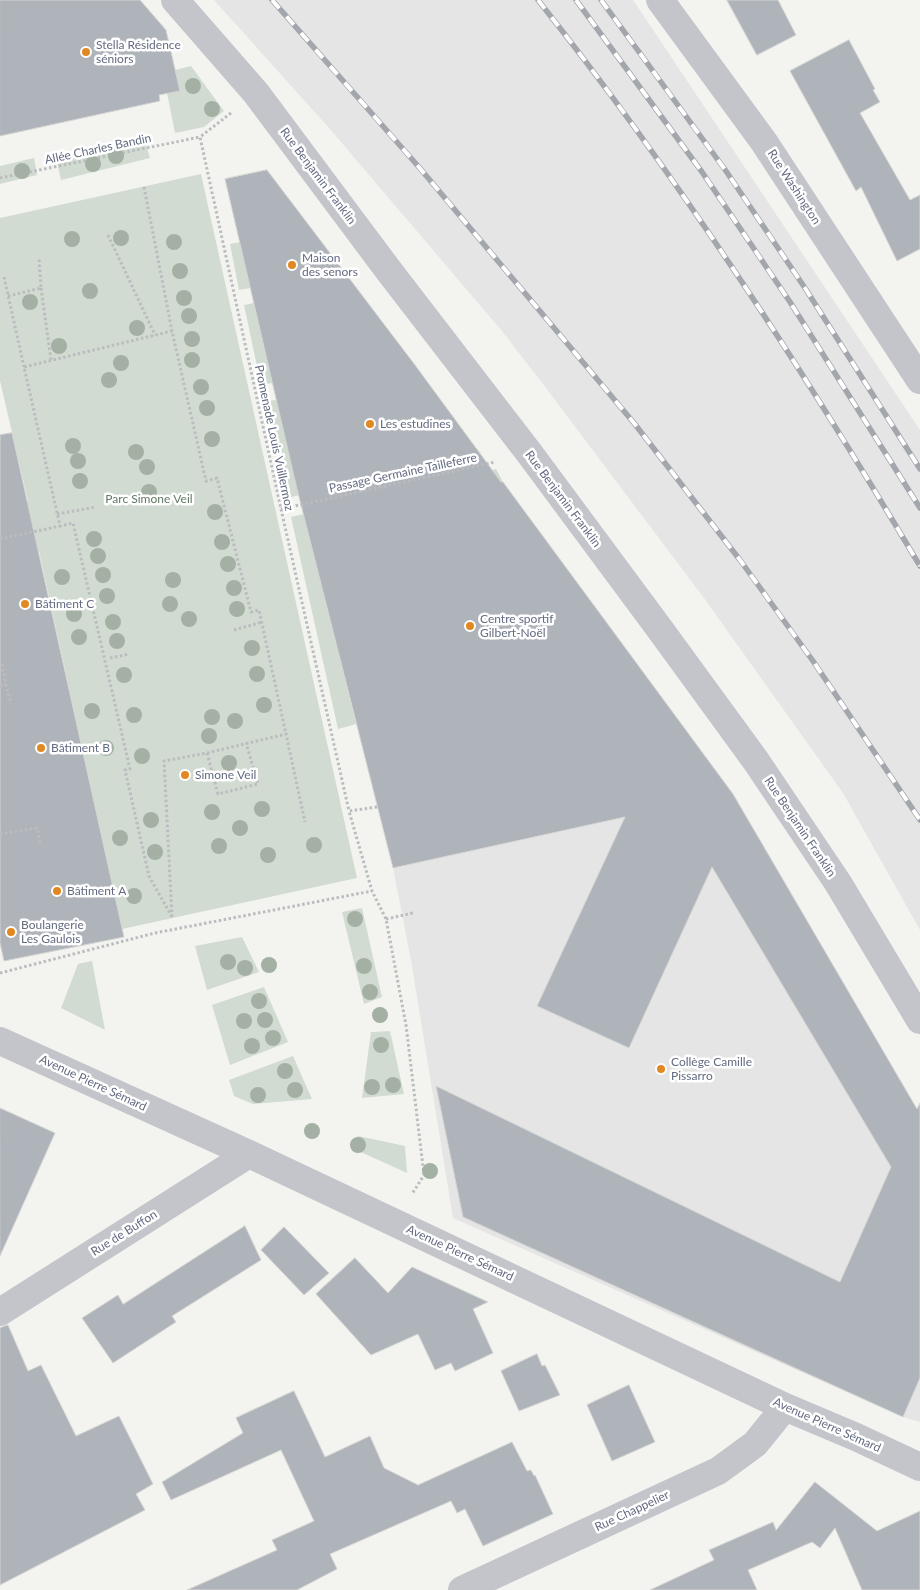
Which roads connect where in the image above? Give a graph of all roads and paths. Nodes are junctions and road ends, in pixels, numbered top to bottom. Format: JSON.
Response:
{"nodes":[{"id":1,"x":175,"y":0,"type":"edge"},
{"id":2,"x":660,"y":0,"type":"edge"},
{"id":3,"x":256,"y":93,"type":"junction"},
{"id":4,"x":200,"y":137,"type":"junction"},
{"id":5,"x":0,"y":178,"type":"edge"},
{"id":6,"x":144,"y":187,"type":"dead end"},
{"id":7,"x":108,"y":235,"type":"dead end"},
{"id":8,"x":39,"y":258,"type":"dead end"},
{"id":9,"x":4,"y":278,"type":"dead end"},
{"id":10,"x":41,"y":288,"type":"junction"},
{"id":11,"x":8,"y":296,"type":"junction"},
{"id":12,"x":172,"y":331,"type":"junction"},
{"id":13,"x":155,"y":335,"type":"junction"},
{"id":14,"x":51,"y":360,"type":"junction"},
{"id":15,"x":24,"y":367,"type":"junction"},
{"id":16,"x":920,"y":380,"type":"edge"},
{"id":17,"x":530,"y":454,"type":"junction"},
{"id":18,"x":96,"y":507,"type":"dead end"},
{"id":19,"x":280,"y":509,"type":"junction"},
{"id":20,"x":57,"y":514,"type":"junction"},
{"id":21,"x":60,"y":526,"type":"junction"},
{"id":22,"x":0,"y":539,"type":"edge"},
{"id":23,"x":262,"y":622,"type":"junction"},
{"id":24,"x":234,"y":630,"type":"dead end"},
{"id":25,"x":129,"y":654,"type":"dead end"},
{"id":26,"x":110,"y":658,"type":"dead end"},
{"id":27,"x":2,"y":664,"type":"dead end"},
{"id":28,"x":6,"y":684,"type":"junction"},
{"id":29,"x":0,"y":686,"type":"edge"},
{"id":30,"x":11,"y":704,"type":"dead end"},
{"id":31,"x":286,"y":734,"type":"junction"},
{"id":32,"x":246,"y":743,"type":"junction"},
{"id":33,"x":207,"y":753,"type":"junction"},
{"id":34,"x":377,"y":806,"type":"dead end"},
{"id":35,"x":349,"y":811,"type":"junction"},
{"id":36,"x":305,"y":822,"type":"dead end"},
{"id":37,"x":0,"y":834,"type":"edge"},
{"id":38,"x":41,"y":846,"type":"dead end"},
{"id":39,"x":372,"y":891,"type":"junction"},
{"id":40,"x":413,"y":913,"type":"dead end"},
{"id":41,"x":386,"y":919,"type":"junction"},
{"id":42,"x":0,"y":973,"type":"edge"},
{"id":43,"x":920,"y":1020,"type":"edge"},
{"id":44,"x":0,"y":1041,"type":"edge"},
{"id":45,"x":249,"y":1154,"type":"junction"},
{"id":46,"x":394,"y":1222,"type":"junction"},
{"id":47,"x":0,"y":1312,"type":"edge"},
{"id":48,"x":785,"y":1407,"type":"junction"},
{"id":49,"x":920,"y":1467,"type":"edge"},
{"id":50,"x":462,"y":1590,"type":"edge"}],
"edges":[{"from":1,"to":3,"type":"street","name":"Rue Benjamin Franklin"},
{"from":2,"to":16,"type":"street","name":"Rue Washington"},
{"from":3,"to":4,"type":"path"},
{"from":3,"to":17,"type":"street","name":"Rue Benjamin Franklin"},
{"from":4,"to":5,"type":"path","name":"Allée Charles Bandin"},
{"from":4,"to":19,"type":"path","name":"Promenade Louis Vuillermoz"},
{"from":6,"to":12,"type":"path"},
{"from":7,"to":13,"type":"path"},
{"from":8,"to":10,"type":"path"},
{"from":9,"to":11,"type":"path"},
{"from":10,"to":11,"type":"path"},
{"from":10,"to":14,"type":"path"},
{"from":11,"to":15,"type":"path"},
{"from":12,"to":13,"type":"path"},
{"from":12,"to":23,"type":"path"},
{"from":13,"to":14,"type":"path"},
{"from":14,"to":15,"type":"path"},
{"from":15,"to":20,"type":"path"},
{"from":17,"to":19,"type":"path","name":"Passage Germaine Tailleferre"},
{"from":17,"to":43,"type":"street","name":"Rue Benjamin Franklin"},
{"from":18,"to":20,"type":"path"},
{"from":19,"to":35,"type":"path","name":"Promenade Louis Vuillermoz"},
{"from":20,"to":21,"type":"path"},
{"from":21,"to":22,"type":"path"},
{"from":21,"to":33,"type":"path"},
{"from":23,"to":24,"type":"path"},
{"from":23,"to":31,"type":"path"},
{"from":25,"to":26,"type":"path"},
{"from":27,"to":28,"type":"path"},
{"from":28,"to":29,"type":"path"},
{"from":28,"to":30,"type":"path"},
{"from":31,"to":32,"type":"path"},
{"from":31,"to":36,"type":"path"},
{"from":32,"to":33,"type":"path"},
{"from":32,"to":33,"type":"path"},
{"from":34,"to":35,"type":"path"},
{"from":35,"to":39,"type":"path","name":"Promenade Louis Vuillermoz"},
{"from":37,"to":38,"type":"path"},
{"from":39,"to":41,"type":"path","name":"Promenade Louis Vuillermoz"},
{"from":39,"to":42,"type":"path"},
{"from":40,"to":41,"type":"path"},
{"from":41,"to":46,"type":"path","name":"Promenade Louis Vuillermoz"},
{"from":44,"to":45,"type":"street","name":"Avenue Pierre Sémard"},
{"from":45,"to":46,"type":"street","name":"Avenue Pierre Sémard"},
{"from":45,"to":47,"type":"street","name":"Rue de Buffon"},
{"from":46,"to":48,"type":"street","name":"Avenue Pierre Sémard"},
{"from":48,"to":49,"type":"street","name":"Avenue Pierre Sémard"},
{"from":48,"to":50,"type":"street","name":"Rue Chappelier"}]}
